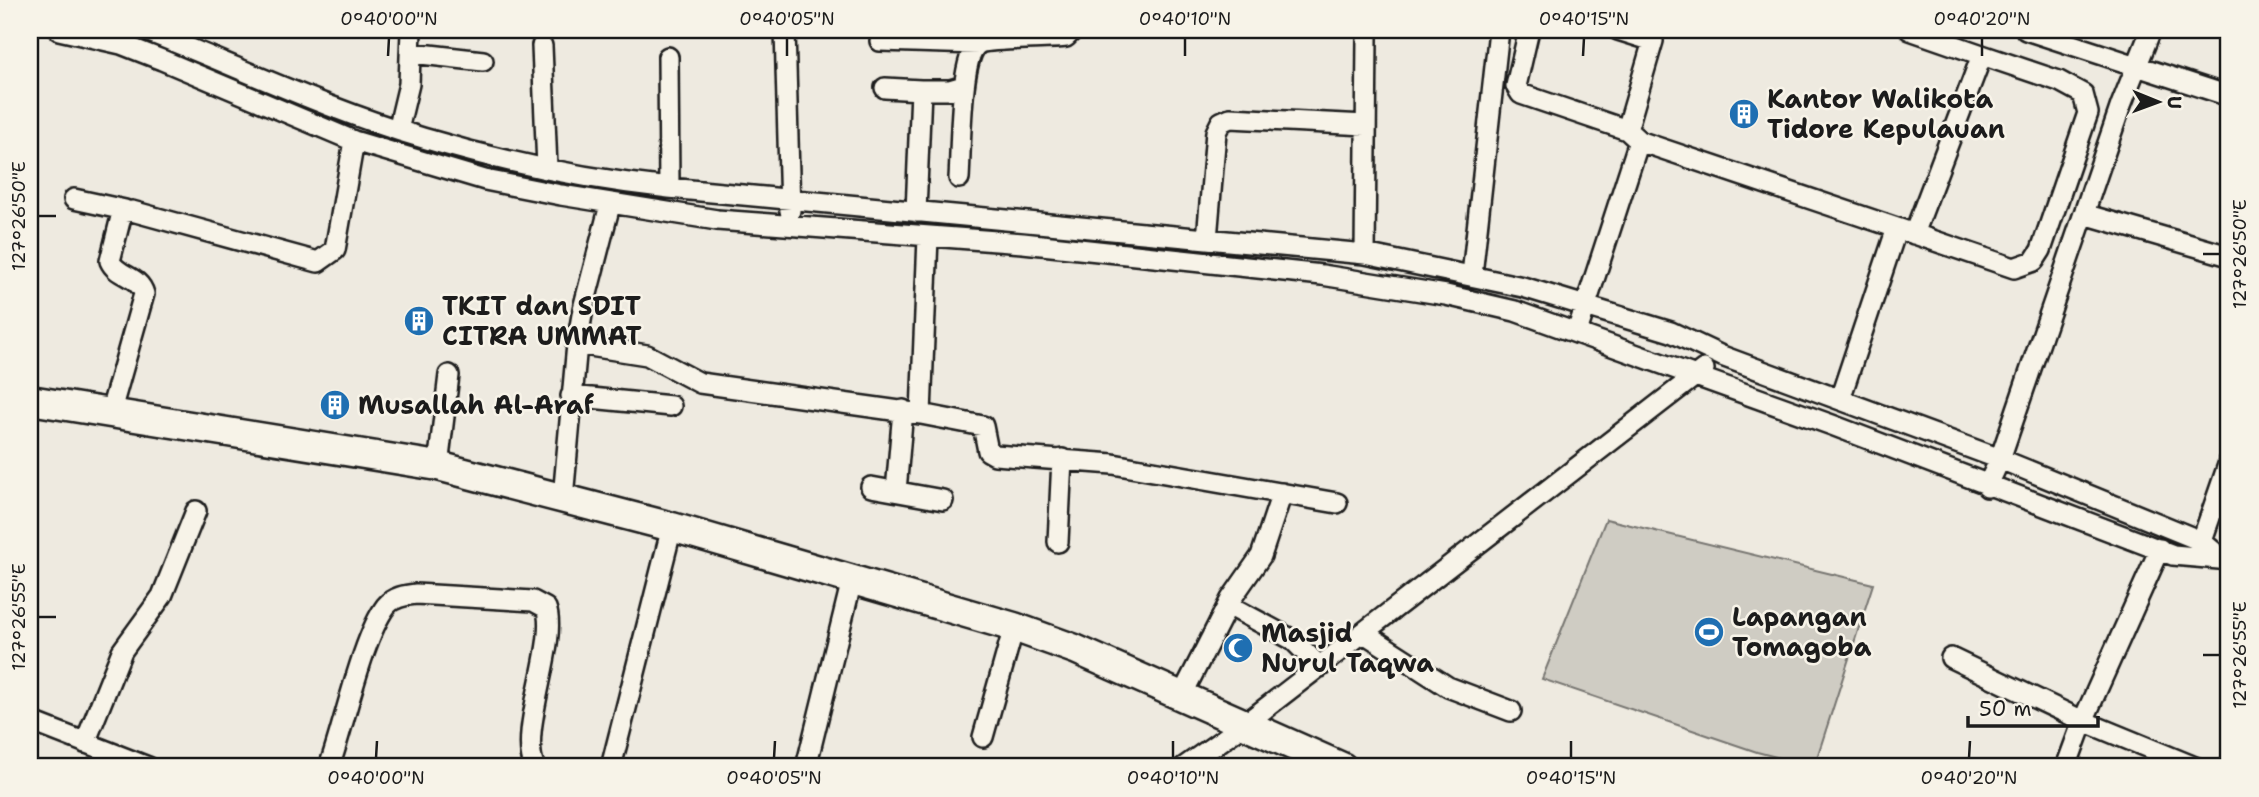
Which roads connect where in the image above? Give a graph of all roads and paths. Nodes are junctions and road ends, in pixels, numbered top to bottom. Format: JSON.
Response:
{"nodes":[{"id":1,"x":59,"y":30,"type":"edge"},
{"id":2,"x":144,"y":30,"type":"edge"},
{"id":3,"x":411,"y":30,"type":"edge"},
{"id":4,"x":786,"y":30,"type":"edge"},
{"id":5,"x":1073,"y":30,"type":"edge"},
{"id":6,"x":1500,"y":30,"type":"edge"},
{"id":7,"x":1529,"y":30,"type":"edge"},
{"id":8,"x":1618,"y":30,"type":"edge"},
{"id":9,"x":1910,"y":30,"type":"edge"},
{"id":10,"x":2026,"y":30,"type":"edge"},
{"id":11,"x":2151,"y":30,"type":"edge"},
{"id":12,"x":1655,"y":36,"type":"edge"},
{"id":13,"x":1367,"y":37,"type":"dead end"},
{"id":14,"x":880,"y":41,"type":"dead end"},
{"id":15,"x":978,"y":44,"type":"junction"},
{"id":16,"x":542,"y":46,"type":"dead end"},
{"id":17,"x":412,"y":53,"type":"junction"},
{"id":18,"x":1982,"y":55,"type":"junction"},
{"id":19,"x":668,"y":57,"type":"dead end"},
{"id":20,"x":483,"y":61,"type":"dead end"},
{"id":21,"x":2138,"y":65,"type":"junction"},
{"id":22,"x":964,"y":86,"type":"junction"},
{"id":23,"x":885,"y":88,"type":"dead end"},
{"id":24,"x":921,"y":90,"type":"junction"},
{"id":25,"x":2229,"y":96,"type":"edge"},
{"id":26,"x":1366,"y":125,"type":"junction"},
{"id":27,"x":398,"y":130,"type":"junction"},
{"id":28,"x":1633,"y":135,"type":"junction"},
{"id":29,"x":354,"y":141,"type":"junction"},
{"id":30,"x":547,"y":168,"type":"junction"},
{"id":31,"x":959,"y":178,"type":"dead end"},
{"id":32,"x":669,"y":188,"type":"junction"},
{"id":33,"x":74,"y":199,"type":"dead end"},
{"id":34,"x":791,"y":199,"type":"junction"},
{"id":35,"x":610,"y":205,"type":"junction"},
{"id":36,"x":125,"y":210,"type":"junction"},
{"id":37,"x":916,"y":212,"type":"junction"},
{"id":38,"x":2084,"y":214,"type":"junction"},
{"id":39,"x":788,"y":224,"type":"junction"},
{"id":40,"x":1906,"y":231,"type":"junction"},
{"id":41,"x":928,"y":237,"type":"junction"},
{"id":42,"x":1207,"y":239,"type":"junction"},
{"id":43,"x":1366,"y":254,"type":"junction"},
{"id":44,"x":2229,"y":256,"type":"edge"},
{"id":45,"x":1472,"y":275,"type":"junction"},
{"id":46,"x":1587,"y":306,"type":"junction"},
{"id":47,"x":1577,"y":332,"type":"junction"},
{"id":48,"x":577,"y":344,"type":"junction"},
{"id":49,"x":1722,"y":356,"type":"junction"},
{"id":50,"x":449,"y":375,"type":"dead end"},
{"id":51,"x":1696,"y":376,"type":"junction"},
{"id":52,"x":571,"y":396,"type":"junction"},
{"id":53,"x":1840,"y":399,"type":"junction"},
{"id":54,"x":30,"y":400,"type":"edge"},
{"id":55,"x":671,"y":406,"type":"dead end"},
{"id":56,"x":912,"y":412,"type":"junction"},
{"id":57,"x":110,"y":414,"type":"junction"},
{"id":58,"x":1062,"y":459,"type":"junction"},
{"id":59,"x":2000,"y":459,"type":"junction"},
{"id":60,"x":2229,"y":462,"type":"edge"},
{"id":61,"x":438,"y":466,"type":"junction"},
{"id":62,"x":1987,"y":486,"type":"junction"},
{"id":63,"x":871,"y":487,"type":"dead end"},
{"id":64,"x":896,"y":491,"type":"junction"},
{"id":65,"x":1282,"y":493,"type":"junction"},
{"id":66,"x":563,"y":498,"type":"junction"},
{"id":67,"x":943,"y":500,"type":"dead end"},
{"id":68,"x":1337,"y":503,"type":"dead end"},
{"id":69,"x":196,"y":511,"type":"dead end"},
{"id":70,"x":672,"y":527,"type":"junction"},
{"id":71,"x":1058,"y":542,"type":"dead end"},
{"id":72,"x":2160,"y":549,"type":"junction"},
{"id":73,"x":2198,"y":550,"type":"junction"},
{"id":74,"x":2224,"y":562,"type":"edge"},
{"id":75,"x":852,"y":580,"type":"junction"},
{"id":76,"x":1228,"y":606,"type":"junction"},
{"id":77,"x":1014,"y":627,"type":"junction"},
{"id":78,"x":1364,"y":633,"type":"junction"},
{"id":79,"x":1951,"y":658,"type":"dead end"},
{"id":80,"x":1320,"y":667,"type":"junction"},
{"id":81,"x":1181,"y":697,"type":"junction"},
{"id":82,"x":1511,"y":711,"type":"dead end"},
{"id":83,"x":2083,"y":721,"type":"junction"},
{"id":84,"x":30,"y":722,"type":"edge"},
{"id":85,"x":1245,"y":724,"type":"junction"},
{"id":86,"x":983,"y":737,"type":"dead end"},
{"id":87,"x":85,"y":743,"type":"junction"},
{"id":88,"x":148,"y":767,"type":"edge"},
{"id":89,"x":329,"y":767,"type":"edge"},
{"id":90,"x":535,"y":767,"type":"edge"},
{"id":91,"x":611,"y":767,"type":"edge"},
{"id":92,"x":806,"y":767,"type":"edge"},
{"id":93,"x":1184,"y":767,"type":"edge"},
{"id":94,"x":1342,"y":767,"type":"edge"},
{"id":95,"x":2066,"y":767,"type":"edge"},
{"id":96,"x":2195,"y":767,"type":"edge"}],
"edges":[{"from":1,"to":29,"type":"street"},
{"from":2,"to":27,"type":"street"},
{"from":3,"to":17,"type":"street"},
{"from":4,"to":34,"type":"street"},
{"from":5,"to":15,"type":"street"},
{"from":6,"to":45,"type":"street"},
{"from":7,"to":28,"type":"street"},
{"from":8,"to":12,"type":"street"},
{"from":9,"to":18,"type":"street"},
{"from":10,"to":21,"type":"street"},
{"from":11,"to":21,"type":"street"},
{"from":12,"to":28,"type":"street"},
{"from":13,"to":26,"type":"street"},
{"from":14,"to":15,"type":"street"},
{"from":15,"to":22,"type":"street"},
{"from":16,"to":30,"type":"street"},
{"from":17,"to":20,"type":"street"},
{"from":17,"to":27,"type":"street"},
{"from":18,"to":40,"type":"street"},
{"from":18,"to":40,"type":"street"},
{"from":19,"to":32,"type":"street"},
{"from":21,"to":25,"type":"street"},
{"from":21,"to":38,"type":"street"},
{"from":22,"to":24,"type":"street"},
{"from":22,"to":31,"type":"street"},
{"from":23,"to":24,"type":"street"},
{"from":24,"to":37,"type":"street"},
{"from":26,"to":42,"type":"street"},
{"from":26,"to":43,"type":"street"},
{"from":27,"to":30,"type":"street"},
{"from":28,"to":40,"type":"street"},
{"from":28,"to":46,"type":"street"},
{"from":29,"to":35,"type":"street"},
{"from":29,"to":36,"type":"street"},
{"from":30,"to":32,"type":"street"},
{"from":32,"to":34,"type":"street"},
{"from":33,"to":36,"type":"street"},
{"from":34,"to":37,"type":"street"},
{"from":34,"to":39,"type":"street"},
{"from":35,"to":39,"type":"street"},
{"from":35,"to":48,"type":"street"},
{"from":36,"to":57,"type":"street"},
{"from":37,"to":42,"type":"street"},
{"from":38,"to":44,"type":"street"},
{"from":38,"to":59,"type":"street"},
{"from":39,"to":41,"type":"street"},
{"from":40,"to":53,"type":"street"},
{"from":41,"to":47,"type":"street"},
{"from":41,"to":56,"type":"street"},
{"from":42,"to":43,"type":"street"},
{"from":43,"to":45,"type":"street"},
{"from":45,"to":46,"type":"street"},
{"from":46,"to":47,"type":"street"},
{"from":46,"to":49,"type":"street"},
{"from":47,"to":51,"type":"street"},
{"from":48,"to":52,"type":"street"},
{"from":48,"to":56,"type":"street"},
{"from":49,"to":51,"type":"street"},
{"from":49,"to":53,"type":"street"},
{"from":50,"to":61,"type":"street"},
{"from":51,"to":62,"type":"street"},
{"from":51,"to":78,"type":"street"},
{"from":52,"to":55,"type":"street"},
{"from":52,"to":66,"type":"street"},
{"from":53,"to":59,"type":"street"},
{"from":54,"to":57,"type":"highway"},
{"from":56,"to":58,"type":"street"},
{"from":56,"to":64,"type":"street"},
{"from":57,"to":61,"type":"highway"},
{"from":58,"to":65,"type":"street"},
{"from":58,"to":71,"type":"street"},
{"from":59,"to":62,"type":"street"},
{"from":59,"to":73,"type":"street"},
{"from":60,"to":73,"type":"street"},
{"from":61,"to":66,"type":"highway"},
{"from":62,"to":72,"type":"street"},
{"from":63,"to":64,"type":"street"},
{"from":64,"to":67,"type":"street"},
{"from":65,"to":68,"type":"street"},
{"from":65,"to":76,"type":"street"},
{"from":66,"to":70,"type":"highway"},
{"from":69,"to":87,"type":"street"},
{"from":70,"to":75,"type":"highway"},
{"from":70,"to":91,"type":"street"},
{"from":72,"to":73,"type":"street"},
{"from":72,"to":83,"type":"street"},
{"from":73,"to":74,"type":"street"},
{"from":75,"to":77,"type":"highway"},
{"from":75,"to":92,"type":"street"},
{"from":76,"to":80,"type":"street"},
{"from":76,"to":81,"type":"street"},
{"from":77,"to":81,"type":"highway"},
{"from":77,"to":86,"type":"street"},
{"from":78,"to":80,"type":"street"},
{"from":78,"to":82,"type":"street"},
{"from":79,"to":83,"type":"street"},
{"from":80,"to":85,"type":"street"},
{"from":81,"to":85,"type":"highway"},
{"from":83,"to":95,"type":"street"},
{"from":83,"to":96,"type":"street"},
{"from":84,"to":87,"type":"street"},
{"from":85,"to":93,"type":"street"},
{"from":85,"to":94,"type":"highway"},
{"from":87,"to":88,"type":"street"},
{"from":89,"to":90,"type":"street"}]}
